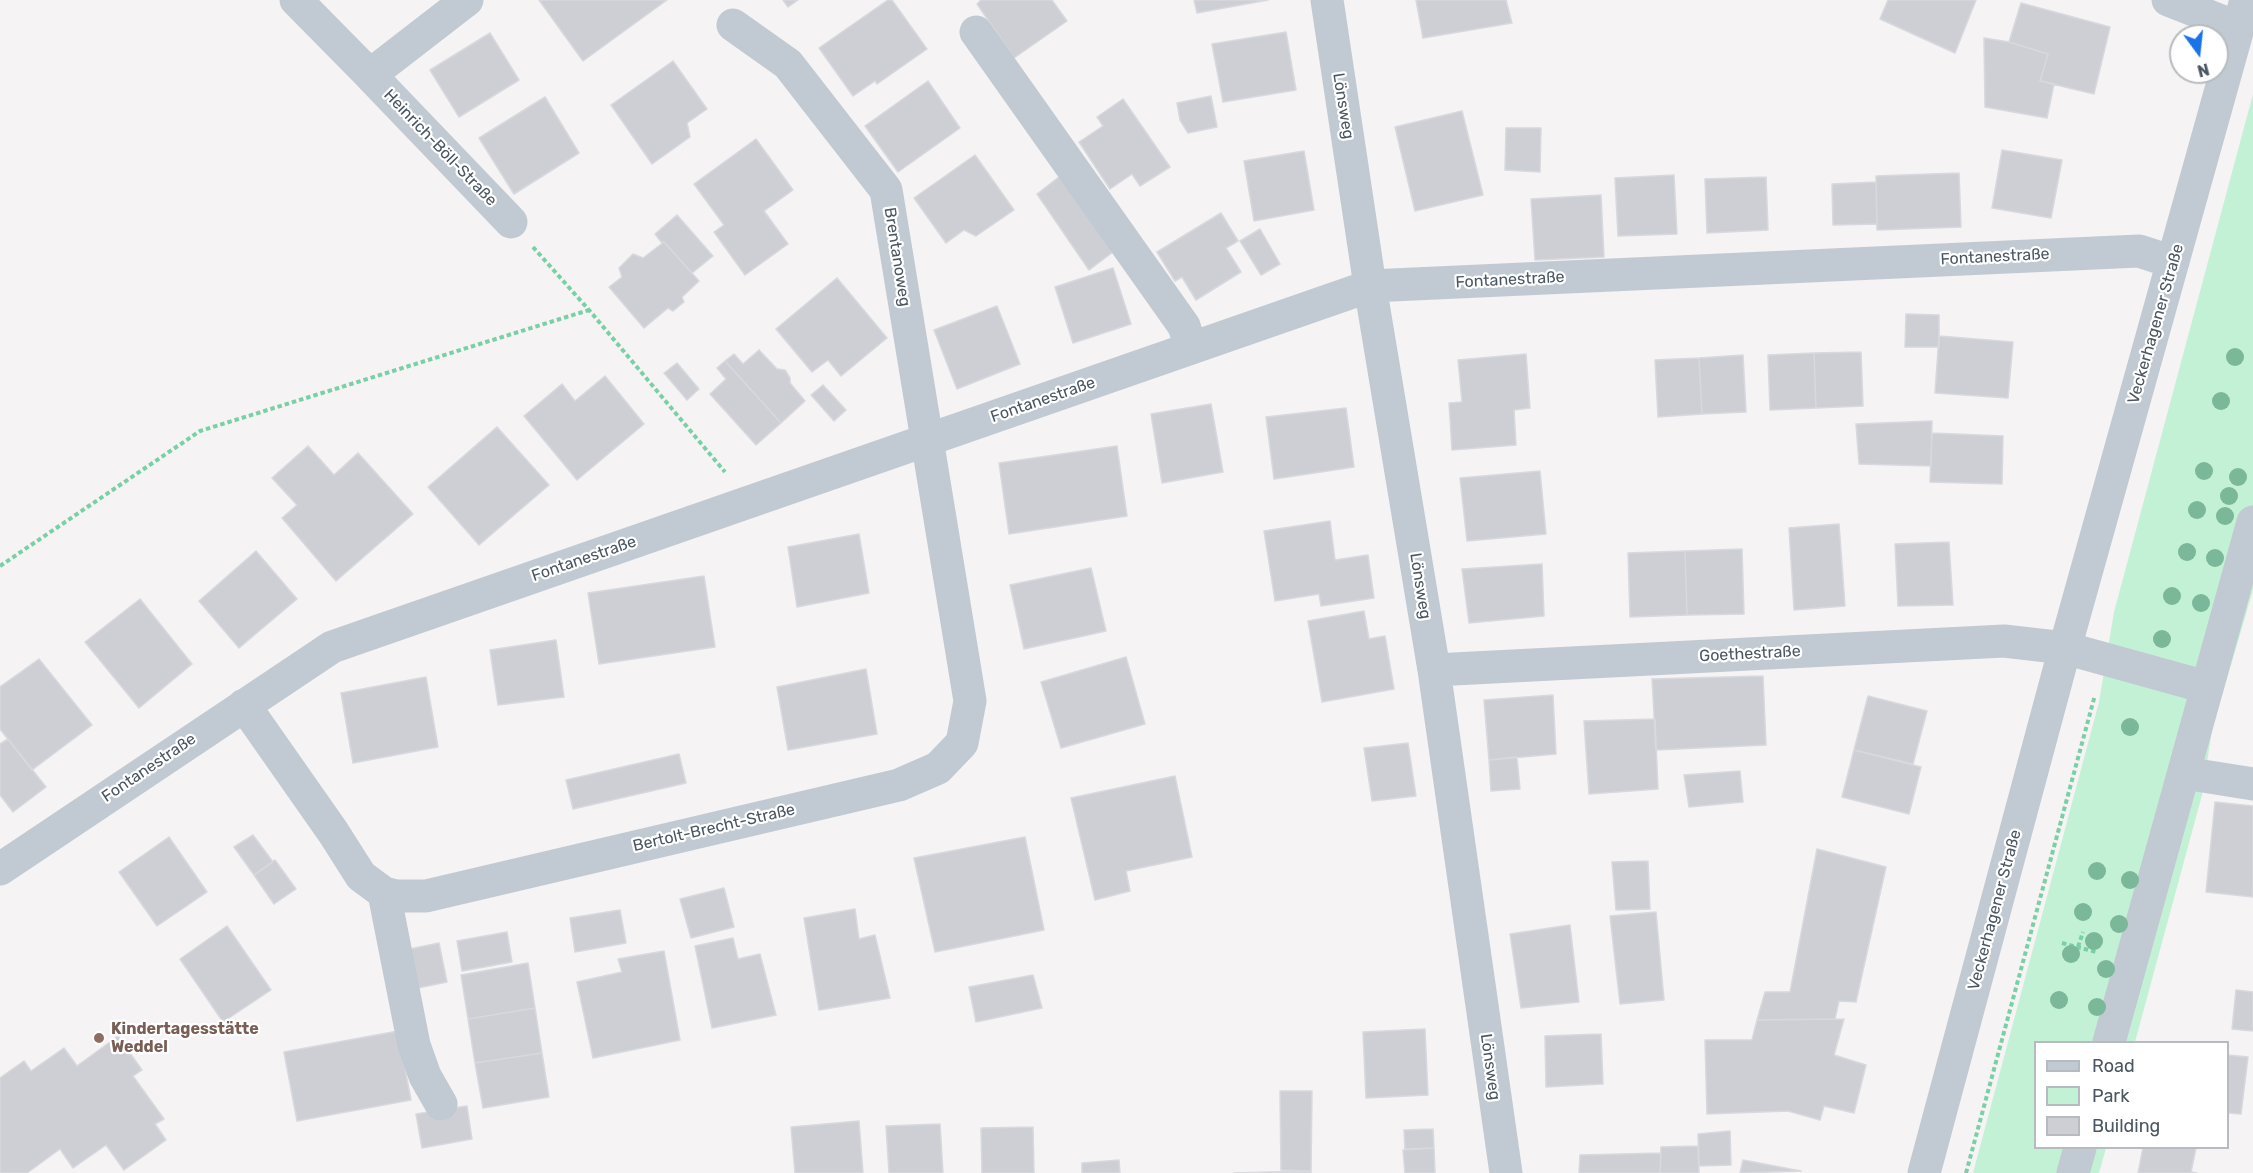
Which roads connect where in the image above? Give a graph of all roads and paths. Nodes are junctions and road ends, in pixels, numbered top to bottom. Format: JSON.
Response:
{"nodes":[{"id":1,"x":296,"y":0,"type":"edge"},
{"id":2,"x":467,"y":0,"type":"edge"},
{"id":3,"x":1327,"y":0,"type":"edge"},
{"id":4,"x":2168,"y":0,"type":"edge"},
{"id":5,"x":2242,"y":14,"type":"edge"},
{"id":6,"x":733,"y":25,"type":"dead end"},
{"id":7,"x":976,"y":32,"type":"dead end"},
{"id":8,"x":370,"y":75,"type":"junction"},
{"id":9,"x":511,"y":222,"type":"joint"},
{"id":10,"x":2173,"y":262,"type":"junction"},
{"id":11,"x":1370,"y":286,"type":"junction"},
{"id":12,"x":589,"y":310,"type":"junction"},
{"id":13,"x":1191,"y":348,"type":"junction"},
{"id":14,"x":926,"y":441,"type":"junction"},
{"id":15,"x":749,"y":502,"type":"junction"},
{"id":16,"x":2253,"y":522,"type":"edge"},
{"id":17,"x":0,"y":566,"type":"edge"},
{"id":18,"x":2065,"y":648,"type":"junction"},
{"id":19,"x":2105,"y":659,"type":"junction"},
{"id":20,"x":1434,"y":670,"type":"junction"},
{"id":21,"x":2206,"y":687,"type":"junction"},
{"id":22,"x":244,"y":705,"type":"junction"},
{"id":23,"x":2184,"y":773,"type":"junction"},
{"id":24,"x":2253,"y":784,"type":"edge"},
{"id":25,"x":0,"y":869,"type":"edge"},
{"id":26,"x":384,"y":893,"type":"junction"},
{"id":27,"x":2083,"y":932,"type":"dead end"},
{"id":28,"x":2078,"y":947,"type":"dead end"},
{"id":29,"x":2109,"y":1041,"type":"edge"},
{"id":30,"x":441,"y":1104,"type":"dead end"},
{"id":31,"x":2080,"y":1149,"type":"edge"},
{"id":32,"x":1506,"y":1173,"type":"edge"},
{"id":33,"x":1924,"y":1173,"type":"edge"},
{"id":34,"x":1966,"y":1173,"type":"edge"},
{"id":35,"x":2073,"y":1173,"type":"edge"}],
"edges":[{"from":1,"to":8,"type":"street","name":"Heinrich-Böll-Straße"},
{"from":2,"to":8,"type":"street","name":"Heinrich-Böll-Straße"},
{"from":3,"to":11,"type":"street","name":"Lönsweg"},
{"from":4,"to":5,"type":"street"},
{"from":5,"to":10,"type":"street","name":"Veckerhagener Straße"},
{"from":6,"to":14,"type":"street","name":"Brentanoweg"},
{"from":7,"to":13,"type":"street"},
{"from":8,"to":9,"type":"street","name":"Heinrich-Böll-Straße"},
{"from":9,"to":12,"type":"path"},
{"from":10,"to":11,"type":"street","name":"Fontanestraße"},
{"from":10,"to":18,"type":"street","name":"Veckerhagener Straße"},
{"from":11,"to":13,"type":"street","name":"Fontanestraße"},
{"from":11,"to":20,"type":"street","name":"Lönsweg"},
{"from":12,"to":15,"type":"path"},
{"from":12,"to":17,"type":"path"},
{"from":13,"to":14,"type":"street","name":"Fontanestraße"},
{"from":14,"to":15,"type":"street","name":"Fontanestraße"},
{"from":14,"to":26,"type":"street","name":"Bertolt-Brecht-Straße"},
{"from":15,"to":22,"type":"street","name":"Fontanestraße"},
{"from":16,"to":21,"type":"street"},
{"from":18,"to":19,"type":"street"},
{"from":18,"to":20,"type":"street","name":"Goethestraße"},
{"from":18,"to":33,"type":"street","name":"Veckerhagener Straße"},
{"from":19,"to":21,"type":"street"},
{"from":19,"to":34,"type":"path"},
{"from":20,"to":32,"type":"street","name":"Lönsweg"},
{"from":21,"to":23,"type":"street"},
{"from":22,"to":25,"type":"street","name":"Fontanestraße"},
{"from":22,"to":26,"type":"street"},
{"from":23,"to":24,"type":"street"},
{"from":23,"to":29,"type":"street"},
{"from":26,"to":30,"type":"street"},
{"from":27,"to":28,"type":"path"},
{"from":31,"to":35,"type":"street"}]}
